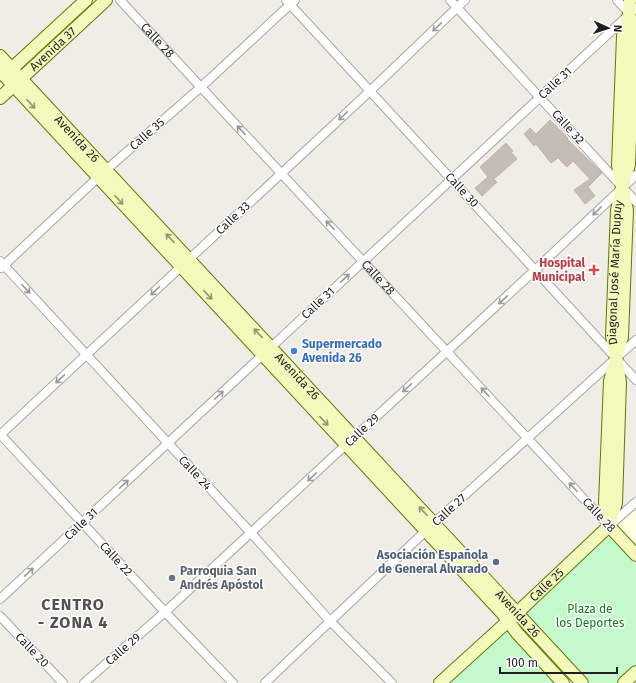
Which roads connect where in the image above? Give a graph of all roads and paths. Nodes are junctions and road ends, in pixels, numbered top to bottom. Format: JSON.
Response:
{"nodes":[{"id":1,"x":86,"y":0,"type":"edge"},
{"id":2,"x":106,"y":0,"type":"edge"},
{"id":3,"x":120,"y":0,"type":"edge"},
{"id":4,"x":450,"y":0,"type":"edge"},
{"id":5,"x":466,"y":0,"type":"edge"},
{"id":6,"x":617,"y":0,"type":"edge"},
{"id":7,"x":630,"y":0,"type":"edge"},
{"id":8,"x":290,"y":1,"type":"edge"},
{"id":9,"x":457,"y":8,"type":"junction"},
{"id":10,"x":634,"y":14,"type":"edge"},
{"id":11,"x":0,"y":56,"type":"edge"},
{"id":12,"x":4,"y":74,"type":"edge"},
{"id":13,"x":17,"y":82,"type":"junction"},
{"id":14,"x":201,"y":87,"type":"junction"},
{"id":15,"x":370,"y":91,"type":"junction"},
{"id":16,"x":540,"y":97,"type":"junction"},
{"id":17,"x":0,"y":98,"type":"edge"},
{"id":18,"x":282,"y":173,"type":"junction"},
{"id":19,"x":102,"y":174,"type":"junction"},
{"id":20,"x":636,"y":175,"type":"edge"},
{"id":21,"x":452,"y":179,"type":"junction"},
{"id":22,"x":622,"y":187,"type":"junction"},
{"id":23,"x":636,"y":202,"type":"edge"},
{"id":24,"x":363,"y":261,"type":"junction"},
{"id":25,"x":185,"y":263,"type":"junction"},
{"id":26,"x":1,"y":265,"type":"edge"},
{"id":27,"x":535,"y":270,"type":"junction"},
{"id":28,"x":636,"y":340,"type":"edge"},
{"id":29,"x":267,"y":351,"type":"junction"},
{"id":30,"x":447,"y":351,"type":"junction"},
{"id":31,"x":87,"y":354,"type":"junction"},
{"id":32,"x":616,"y":358,"type":"junction"},
{"id":33,"x":636,"y":380,"type":"edge"},
{"id":34,"x":0,"y":435,"type":"edge"},
{"id":35,"x":528,"y":438,"type":"junction"},
{"id":36,"x":350,"y":441,"type":"junction"},
{"id":37,"x":168,"y":443,"type":"junction"},
{"id":38,"x":636,"y":502,"type":"edge"},
{"id":39,"x":82,"y":523,"type":"junction"},
{"id":40,"x":609,"y":526,"type":"junction"},
{"id":41,"x":430,"y":527,"type":"junction"},
{"id":42,"x":251,"y":533,"type":"junction"},
{"id":43,"x":636,"y":555,"type":"edge"},
{"id":44,"x":0,"y":599,"type":"edge"},
{"id":45,"x":165,"y":612,"type":"junction"},
{"id":46,"x":517,"y":613,"type":"junction"},
{"id":47,"x":0,"y":616,"type":"edge"},
{"id":48,"x":330,"y":621,"type":"junction"},
{"id":49,"x":508,"y":621,"type":"junction"},
{"id":50,"x":636,"y":672,"type":"edge"},
{"id":51,"x":63,"y":683,"type":"edge"},
{"id":52,"x":84,"y":683,"type":"edge"},
{"id":53,"x":233,"y":683,"type":"edge"},
{"id":54,"x":265,"y":683,"type":"edge"},
{"id":55,"x":392,"y":683,"type":"edge"},
{"id":56,"x":440,"y":683,"type":"edge"},
{"id":57,"x":563,"y":683,"type":"edge"},
{"id":58,"x":582,"y":683,"type":"edge"},
{"id":59,"x":624,"y":683,"type":"edge"}],
"edges":[{"from":1,"to":12,"type":"main road","name":"Avenida 37"},
{"from":2,"to":13,"type":"main road","name":"Avenida 37"},
{"from":3,"to":14,"type":"street","name":"Calle 28"},
{"from":4,"to":9,"type":"street","name":"Calle 32"},
{"from":5,"to":9,"type":"street","name":"Calle 33"},
{"from":6,"to":10,"type":"street"},
{"from":7,"to":10,"type":"main road","name":"Diagonal José María Dupuy"},
{"from":8,"to":14,"type":"street","name":"Calle 35"},
{"from":8,"to":15,"type":"street","name":"Calle 30"},
{"from":9,"to":15,"type":"street","name":"Calle 33","one_way":true},
{"from":9,"to":16,"type":"street","name":"Calle 32"},
{"from":10,"to":16,"type":"street","name":"Calle 31"},
{"from":10,"to":22,"type":"main road","name":"Diagonal José María Dupuy"},
{"from":11,"to":12,"type":"main road","name":"Avenida 26"},
{"from":12,"to":13,"type":"main road","name":"Avenida 26"},
{"from":13,"to":17,"type":"main road","name":"Avenida 37"},
{"from":13,"to":19,"type":"main road","name":"Avenida 26"},
{"from":18,"to":14,"type":"street","name":"Calle 28","one_way":true},
{"from":14,"to":19,"type":"street","name":"Calle 35"},
{"from":15,"to":18,"type":"street","name":"Calle 33","one_way":true},
{"from":15,"to":21,"type":"street","name":"Calle 30"},
{"from":16,"to":21,"type":"street","name":"Calle 31"},
{"from":16,"to":22,"type":"street","name":"Calle 32"},
{"from":24,"to":18,"type":"street","name":"Calle 28","one_way":true},
{"from":18,"to":25,"type":"street","name":"Calle 33"},
{"from":19,"to":25,"type":"main road","name":"Avenida 26"},
{"from":19,"to":26,"type":"street","name":"Calle 35"},
{"from":20,"to":22,"type":"street","name":"Calle 29"},
{"from":21,"to":24,"type":"street","name":"Calle 31"},
{"from":21,"to":27,"type":"street","name":"Calle 30"},
{"from":22,"to":23,"type":"street","name":"Calle 32"},
{"from":22,"to":27,"type":"street","name":"Calle 29","one_way":true},
{"from":22,"to":32,"type":"main road","name":"Diagonal José María Dupuy"},
{"from":29,"to":24,"type":"street","name":"Calle 31","one_way":true},
{"from":24,"to":30,"type":"street","name":"Calle 28"},
{"from":25,"to":29,"type":"main road","name":"Avenida 26"},
{"from":25,"to":31,"type":"street","name":"Calle 33","one_way":true},
{"from":26,"to":31,"type":"street","name":"Calle 24","one_way":true},
{"from":27,"to":30,"type":"street","name":"Calle 29","one_way":true},
{"from":27,"to":32,"type":"street","name":"Calle 30"},
{"from":28,"to":32,"type":"street","name":"Calle 27"},
{"from":29,"to":36,"type":"main road","name":"Avenida 26"},
{"from":37,"to":29,"type":"street","name":"Calle 31","one_way":true},
{"from":35,"to":30,"type":"street","name":"Calle 28","one_way":true},
{"from":30,"to":36,"type":"street","name":"Calle 29","one_way":true},
{"from":31,"to":34,"type":"street","name":"Calle 33","one_way":true},
{"from":31,"to":37,"type":"street","name":"Calle 24"},
{"from":32,"to":33,"type":"street","name":"Calle 30"},
{"from":32,"to":35,"type":"street","name":"Calle 27"},
{"from":32,"to":40,"type":"main road","name":"Diagonal José María Dupuy"},
{"from":34,"to":39,"type":"street","name":"Calle 22"},
{"from":40,"to":35,"type":"street","name":"Calle 28","one_way":true},
{"from":35,"to":41,"type":"street","name":"Calle 27"},
{"from":36,"to":41,"type":"main road","name":"Avenida 26"},
{"from":36,"to":42,"type":"street","name":"Calle 29","one_way":true},
{"from":39,"to":37,"type":"street","name":"Calle 31","one_way":true},
{"from":37,"to":42,"type":"street","name":"Calle 24"},
{"from":38,"to":40,"type":"street","name":"Calle 25"},
{"from":44,"to":39,"type":"street","name":"Calle 31","one_way":true},
{"from":39,"to":45,"type":"street","name":"Calle 22"},
{"from":40,"to":43,"type":"main road","name":"Calle 28"},
{"from":40,"to":46,"type":"main road","name":"Calle 25"},
{"from":41,"to":46,"type":"main road","name":"Avenida 26"},
{"from":41,"to":48,"type":"street","name":"Calle 27"},
{"from":41,"to":49,"type":"main road","name":"Avenida 26"},
{"from":42,"to":45,"type":"street","name":"Calle 29"},
{"from":42,"to":48,"type":"street","name":"Calle 24"},
{"from":45,"to":52,"type":"street","name":"Calle 29"},
{"from":45,"to":53,"type":"street","name":"Calle 22"},
{"from":46,"to":49,"type":"main road","name":"Calle 25"},
{"from":46,"to":58,"type":"main road","name":"Avenida 26"},
{"from":47,"to":51,"type":"street","name":"Calle 20"},
{"from":48,"to":54,"type":"street","name":"Calle 27"},
{"from":48,"to":55,"type":"street","name":"Calle 24"},
{"from":49,"to":56,"type":"main road","name":"Calle 25"},
{"from":49,"to":57,"type":"main road","name":"Avenida 26"},
{"from":50,"to":59,"type":"main road"}]}
